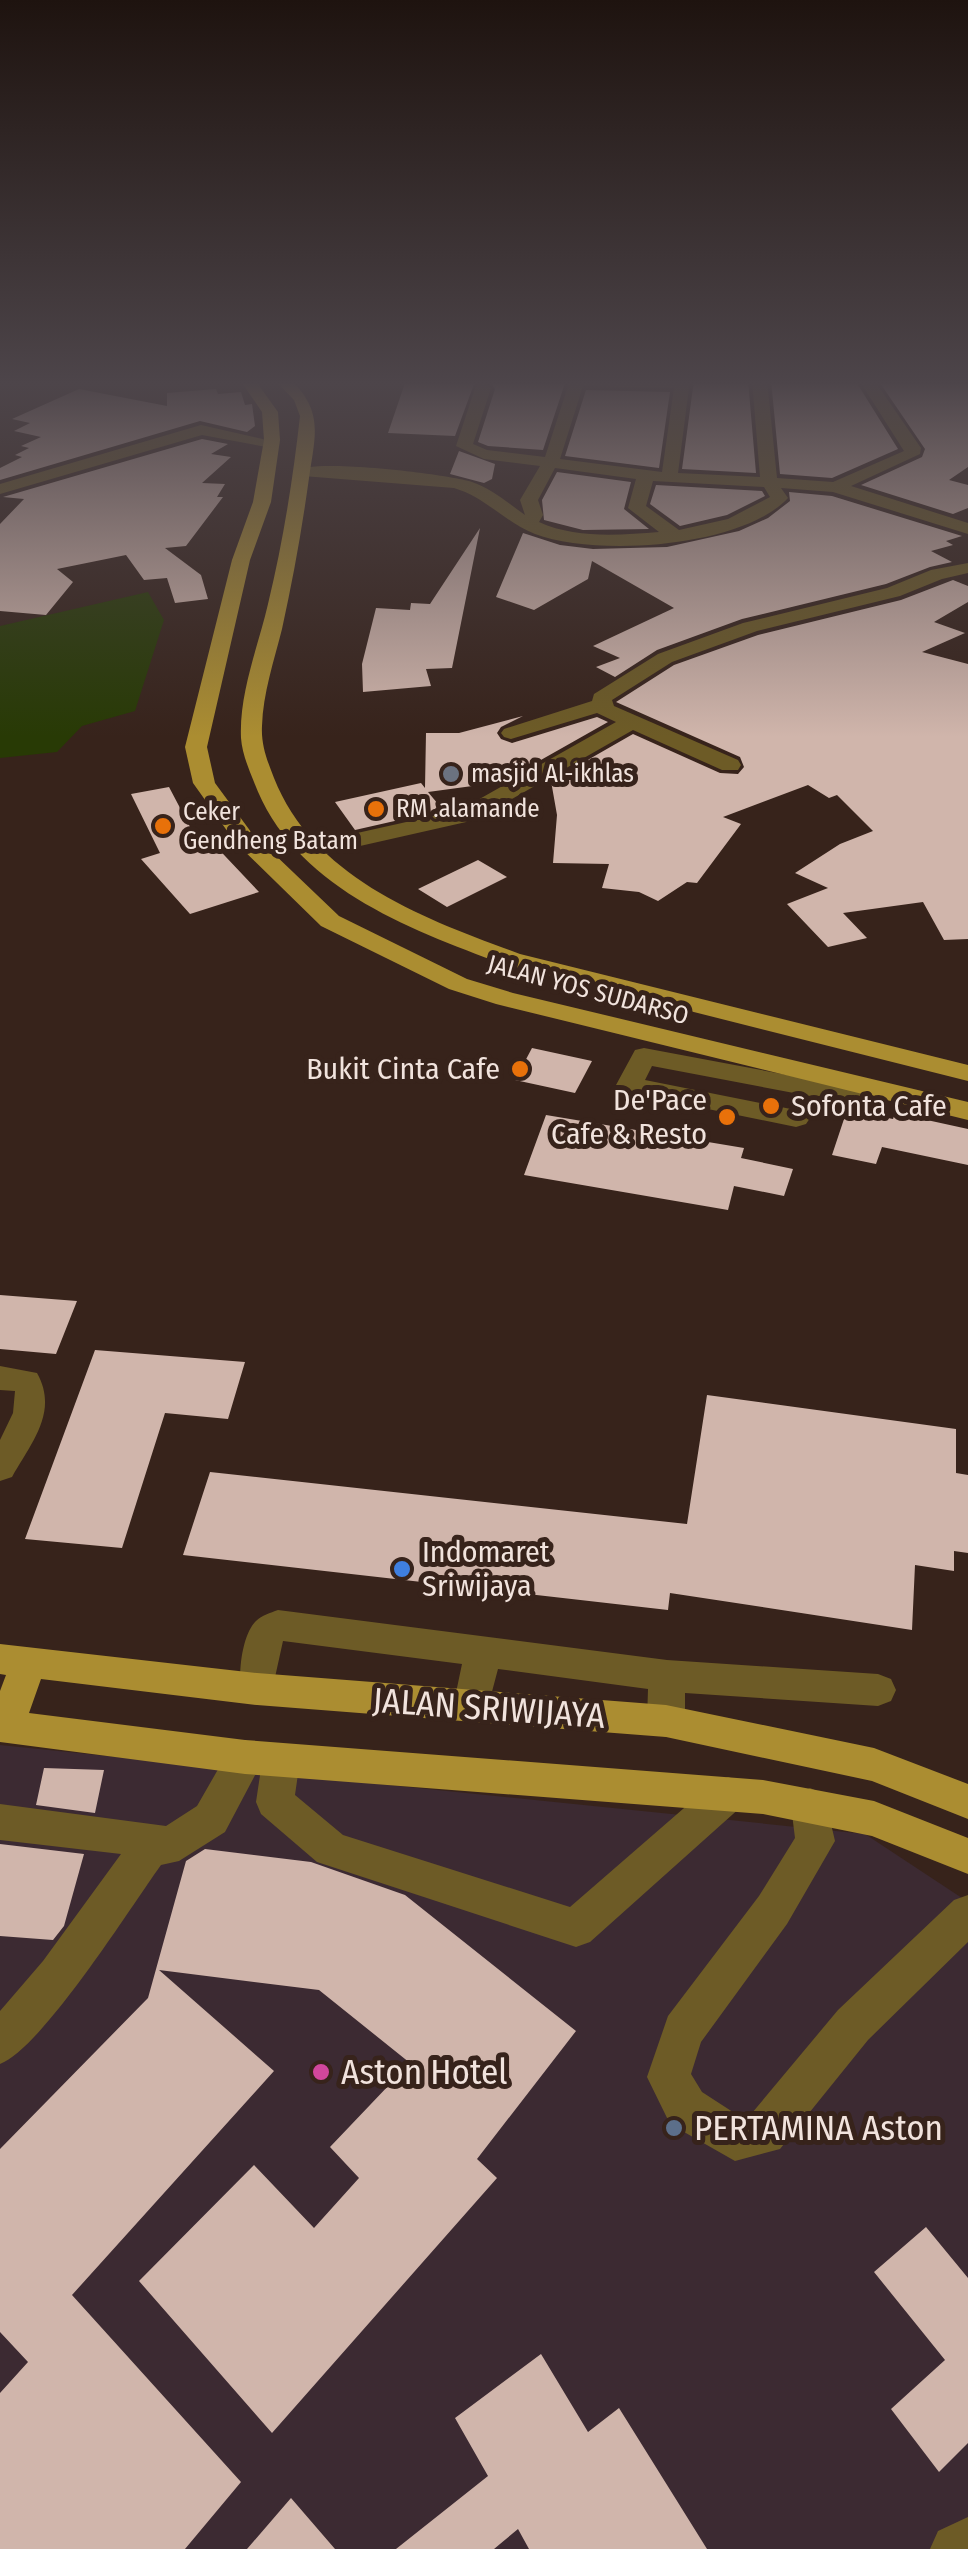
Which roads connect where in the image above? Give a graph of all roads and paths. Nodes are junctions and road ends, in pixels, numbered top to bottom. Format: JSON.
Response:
{"nodes":[{"id":1,"x":263,"y":499,"type":"edge"},
{"id":2,"x":289,"y":499,"type":"edge"},
{"id":3,"x":494,"y":499,"type":"edge"},
{"id":4,"x":530,"y":499,"type":"edge"},
{"id":5,"x":639,"y":499,"type":"edge"},
{"id":6,"x":778,"y":499,"type":"edge"},
{"id":7,"x":877,"y":499,"type":"edge"},
{"id":8,"x":529,"y":524,"type":"junction"},
{"id":9,"x":964,"y":524,"type":"edge"},
{"id":10,"x":676,"y":536,"type":"junction"},
{"id":11,"x":266,"y":549,"type":"junction"},
{"id":12,"x":968,"y":568,"type":"edge"},
{"id":13,"x":603,"y":704,"type":"junction"},
{"id":14,"x":630,"y":723,"type":"junction"},
{"id":15,"x":511,"y":734,"type":"dead end"},
{"id":16,"x":730,"y":766,"type":"dead end"},
{"id":17,"x":307,"y":851,"type":"junction"},
{"id":18,"x":968,"y":1072,"type":"edge"},
{"id":19,"x":870,"y":1089,"type":"junction"},
{"id":20,"x":968,"y":1112,"type":"edge"},
{"id":21,"x":796,"y":1118,"type":"dead end"},
{"id":22,"x":0,"y":1378,"type":"edge"},
{"id":23,"x":0,"y":1468,"type":"edge"},
{"id":24,"x":483,"y":1652,"type":"junction"},
{"id":25,"x":14,"y":1660,"type":"edge"},
{"id":26,"x":666,"y":1676,"type":"junction"},
{"id":27,"x":257,"y":1689,"type":"junction"},
{"id":28,"x":878,"y":1690,"type":"dead end"},
{"id":29,"x":472,"y":1707,"type":"junction"},
{"id":30,"x":666,"y":1721,"type":"junction"},
{"id":31,"x":3,"y":1727,"type":"edge"},
{"id":32,"x":263,"y":1758,"type":"junction"},
{"id":33,"x":728,"y":1794,"type":"junction"},
{"id":34,"x":968,"y":1802,"type":"edge"},
{"id":35,"x":810,"y":1806,"type":"junction"},
{"id":36,"x":0,"y":1822,"type":"edge"},
{"id":37,"x":155,"y":1840,"type":"junction"},
{"id":38,"x":968,"y":1856,"type":"edge"},
{"id":39,"x":968,"y":1914,"type":"edge"},
{"id":40,"x":0,"y":2043,"type":"edge"},
{"id":41,"x":968,"y":2542,"type":"edge"},
{"id":42,"x":956,"y":2549,"type":"edge"}],
"edges":[{"from":1,"to":11,"type":"main road","name":"JALAN YOS SUDARSO"},
{"from":2,"to":11,"type":"main road","name":"JALAN YOS SUDARSO"},
{"from":3,"to":8,"type":"street"},
{"from":4,"to":8,"type":"street"},
{"from":5,"to":10,"type":"street"},
{"from":6,"to":10,"type":"street"},
{"from":7,"to":9,"type":"street"},
{"from":8,"to":10,"type":"street"},
{"from":11,"to":17,"type":"main road","name":"JALAN YOS SUDARSO"},
{"from":11,"to":19,"type":"main road","name":"JALAN YOS SUDARSO"},
{"from":12,"to":13,"type":"street"},
{"from":13,"to":14,"type":"street"},
{"from":13,"to":15,"type":"street"},
{"from":14,"to":16,"type":"street"},
{"from":14,"to":17,"type":"street"},
{"from":17,"to":18,"type":"main road","name":"JALAN YOS SUDARSO"},
{"from":19,"to":20,"type":"main road","name":"JALAN YOS SUDARSO"},
{"from":19,"to":21,"type":"street"},
{"from":22,"to":23,"type":"street"},
{"from":24,"to":26,"type":"street"},
{"from":24,"to":27,"type":"street"},
{"from":24,"to":29,"type":"street"},
{"from":25,"to":27,"type":"main road","name":"JALAN SRIWIJAYA"},
{"from":25,"to":31,"type":"main road"},
{"from":26,"to":28,"type":"street"},
{"from":26,"to":30,"type":"street"},
{"from":27,"to":29,"type":"main road","name":"JALAN SRIWIJAYA"},
{"from":29,"to":30,"type":"main road","name":"JALAN SRIWIJAYA"},
{"from":30,"to":34,"type":"main road","name":"JALAN SRIWIJAYA"},
{"from":31,"to":32,"type":"main road"},
{"from":32,"to":33,"type":"main road"},
{"from":32,"to":33,"type":"street"},
{"from":32,"to":37,"type":"street"},
{"from":33,"to":35,"type":"main road"},
{"from":35,"to":38,"type":"main road"},
{"from":35,"to":39,"type":"street"},
{"from":36,"to":37,"type":"street"},
{"from":37,"to":40,"type":"street"},
{"from":41,"to":42,"type":"street"}]}
